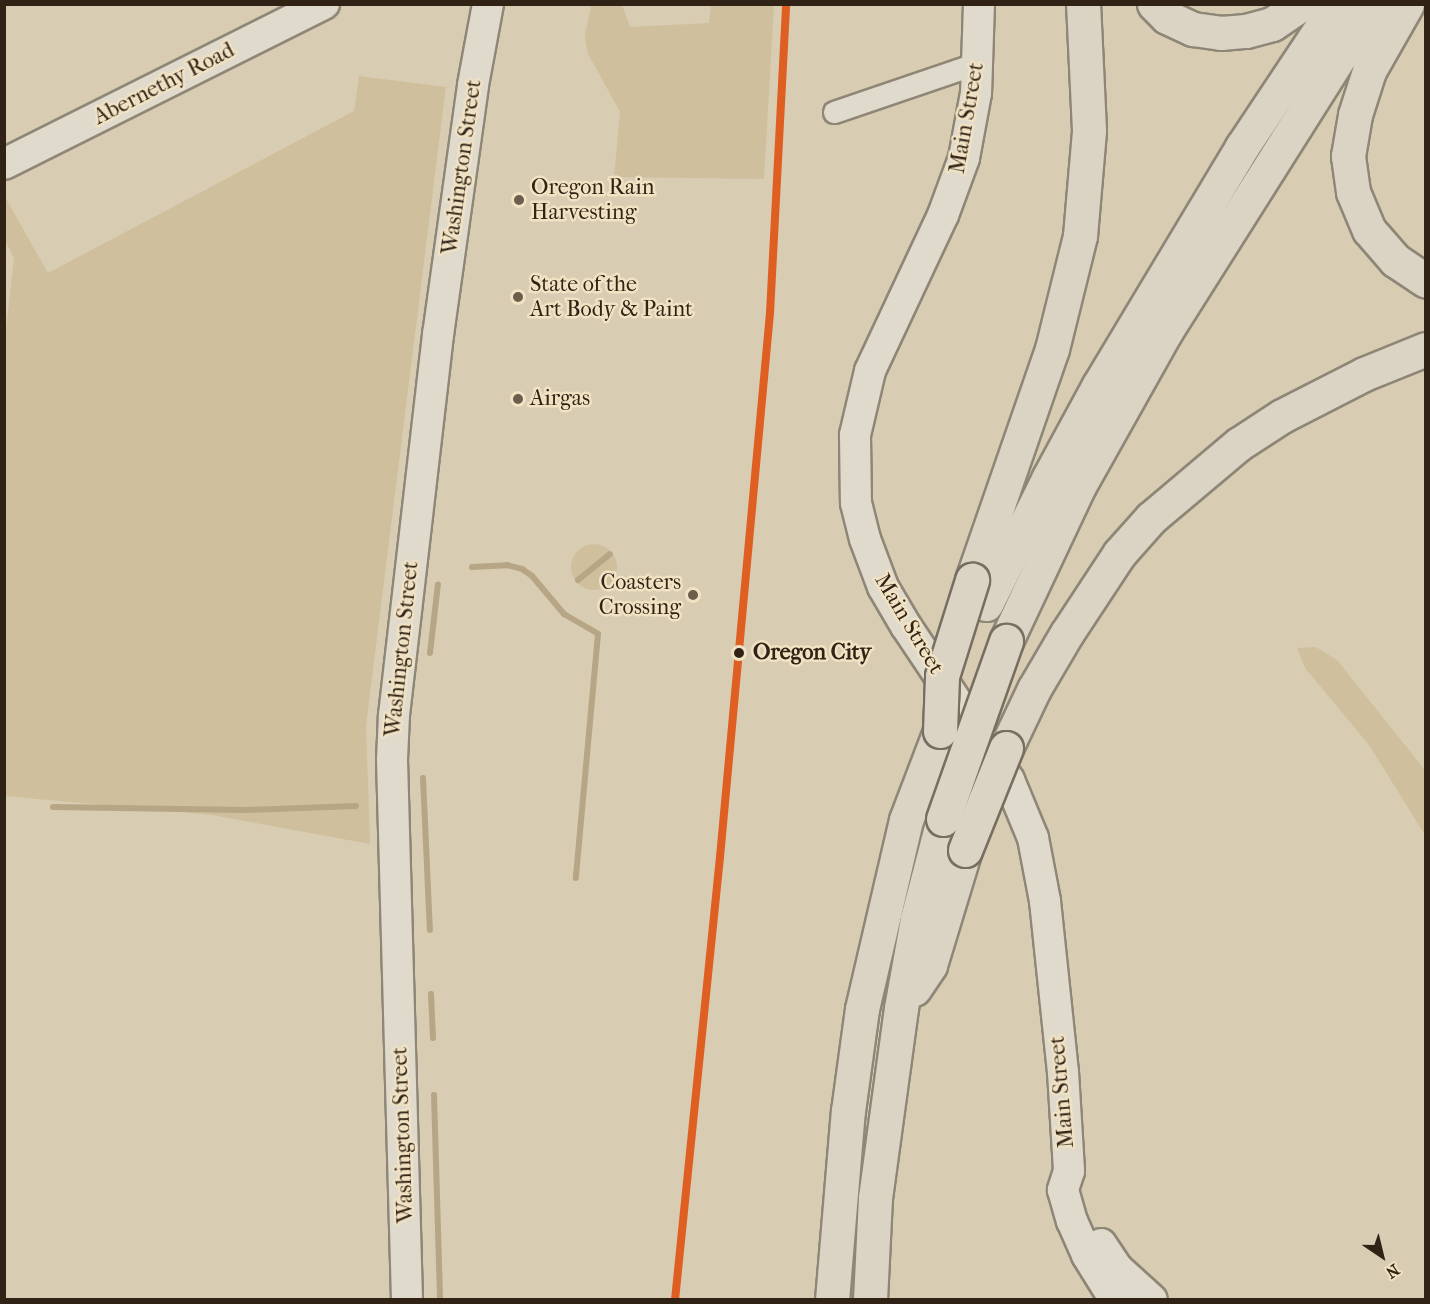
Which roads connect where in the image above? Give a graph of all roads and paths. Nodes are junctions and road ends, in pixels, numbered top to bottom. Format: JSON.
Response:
{"nodes":[{"id":1,"x":324,"y":4,"type":"edge"},
{"id":2,"x":488,"y":4,"type":"edge"},
{"id":3,"x":979,"y":4,"type":"edge"},
{"id":4,"x":1083,"y":4,"type":"edge"},
{"id":5,"x":1154,"y":4,"type":"edge"},
{"id":6,"x":1302,"y":4,"type":"edge"},
{"id":7,"x":1336,"y":4,"type":"edge"},
{"id":8,"x":1373,"y":4,"type":"edge"},
{"id":9,"x":1407,"y":4,"type":"edge"},
{"id":10,"x":978,"y":63,"type":"junction"},
{"id":11,"x":834,"y":112,"type":"dead end"},
{"id":12,"x":4,"y":164,"type":"edge"},
{"id":13,"x":1425,"y":281,"type":"edge"},
{"id":14,"x":1425,"y":349,"type":"edge"},
{"id":15,"x":979,"y":592,"type":"junction"},
{"id":16,"x":901,"y":1008,"type":"junction"},
{"id":17,"x":1069,"y":1171,"type":"junction"},
{"id":18,"x":407,"y":1299,"type":"edge"},
{"id":19,"x":832,"y":1299,"type":"edge"},
{"id":20,"x":870,"y":1299,"type":"edge"},
{"id":21,"x":1115,"y":1299,"type":"edge"},
{"id":22,"x":1152,"y":1299,"type":"edge"}],
"edges":[{"from":1,"to":12,"type":"main road","name":"Abernethy Road"},
{"from":2,"to":18,"type":"main road","name":"Washington Street"},
{"from":3,"to":10,"type":"main road","name":"Main Street"},
{"from":4,"to":15,"type":"highway"},
{"from":5,"to":6,"type":"highway"},
{"from":7,"to":15,"type":"highway"},
{"from":8,"to":16,"type":"highway","bridge":true},
{"from":9,"to":13,"type":"highway"},
{"from":10,"to":11,"type":"street"},
{"from":10,"to":17,"type":"main road","name":"Main Street"},
{"from":14,"to":16,"type":"highway","bridge":true},
{"from":15,"to":19,"type":"highway"},
{"from":16,"to":20,"type":"highway"},
{"from":17,"to":21,"type":"main road","name":"Main Street"},
{"from":17,"to":22,"type":"main road","name":"Main Street"}]}
